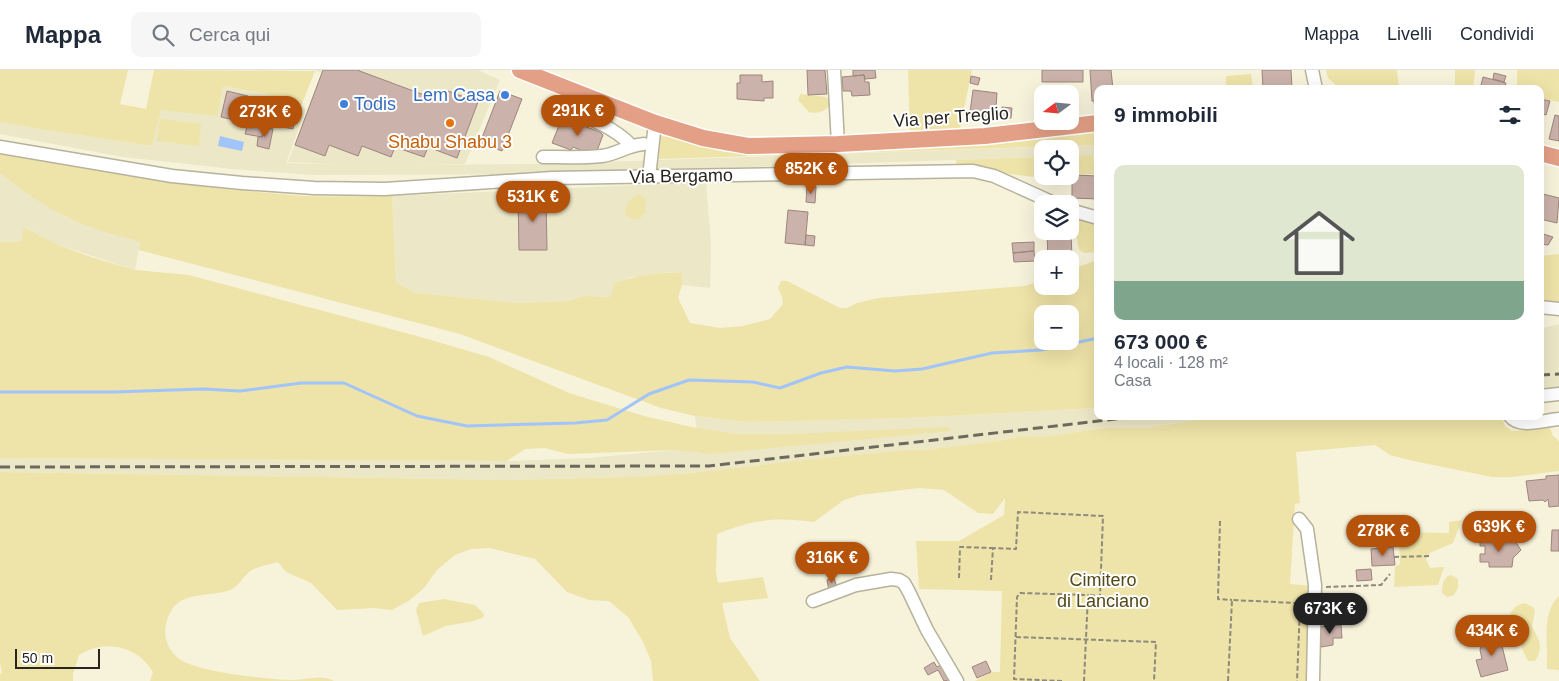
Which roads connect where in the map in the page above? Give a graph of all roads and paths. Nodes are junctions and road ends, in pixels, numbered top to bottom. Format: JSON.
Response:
{"nodes":[{"id":1,"x":520,"y":70,"type":"edge"},
{"id":2,"x":834,"y":70,"type":"edge"},
{"id":3,"x":1312,"y":70,"type":"edge"},
{"id":4,"x":538,"y":73,"type":"edge"},
{"id":5,"x":1315,"y":85,"type":"edge"},
{"id":6,"x":558,"y":107,"type":"dead end"},
{"id":7,"x":655,"y":123,"type":"junction"},
{"id":8,"x":1094,"y":123,"type":"edge"},
{"id":9,"x":838,"y":144,"type":"junction"},
{"id":10,"x":0,"y":146,"type":"edge"},
{"id":11,"x":1544,"y":154,"type":"edge"},
{"id":12,"x":543,"y":157,"type":"dead end"},
{"id":13,"x":1559,"y":158,"type":"edge"},
{"id":14,"x":649,"y":177,"type":"junction"},
{"id":15,"x":1036,"y":195,"type":"edge"},
{"id":16,"x":1079,"y":213,"type":"edge"},
{"id":17,"x":1094,"y":217,"type":"edge"},
{"id":18,"x":1544,"y":307,"type":"edge"},
{"id":19,"x":1559,"y":309,"type":"edge"},
{"id":20,"x":1559,"y":394,"type":"edge"},
{"id":21,"x":1544,"y":396,"type":"edge"},
{"id":22,"x":1559,"y":418,"type":"edge"},
{"id":23,"x":1513,"y":420,"type":"edge"},
{"id":24,"x":1544,"y":420,"type":"edge"},
{"id":25,"x":1544,"y":420,"type":"edge"},
{"id":26,"x":1299,"y":519,"type":"dead end"},
{"id":27,"x":1220,"y":521,"type":"dead end"},
{"id":28,"x":993,"y":548,"type":"junction"},
{"id":29,"x":1430,"y":556,"type":"dead end"},
{"id":30,"x":1394,"y":558,"type":"dead end"},
{"id":31,"x":1390,"y":574,"type":"dead end"},
{"id":32,"x":959,"y":578,"type":"dead end"},
{"id":33,"x":991,"y":580,"type":"dead end"},
{"id":34,"x":1315,"y":590,"type":"junction"},
{"id":35,"x":1088,"y":595,"type":"junction"},
{"id":36,"x":813,"y":600,"type":"dead end"},
{"id":37,"x":1232,"y":600,"type":"junction"},
{"id":38,"x":1016,"y":637,"type":"junction"},
{"id":39,"x":1086,"y":639,"type":"junction"},
{"id":40,"x":957,"y":681,"type":"edge"},
{"id":41,"x":1062,"y":681,"type":"edge"},
{"id":42,"x":1084,"y":681,"type":"edge"},
{"id":43,"x":1154,"y":681,"type":"edge"},
{"id":44,"x":1228,"y":681,"type":"edge"},
{"id":45,"x":1297,"y":681,"type":"edge"},
{"id":46,"x":1313,"y":681,"type":"edge"}],
"edges":[{"from":1,"to":4,"type":"main road","name":"Via per Treglio"},
{"from":2,"to":9,"type":"street"},
{"from":3,"to":5,"type":"street"},
{"from":4,"to":7,"type":"main road","name":"Via per Treglio"},
{"from":6,"to":12,"type":"street"},
{"from":7,"to":9,"type":"main road","name":"Via per Treglio"},
{"from":7,"to":14,"type":"street"},
{"from":8,"to":9,"type":"main road","name":"Via per Treglio"},
{"from":10,"to":14,"type":"street","name":"Via Bergamo"},
{"from":11,"to":13,"type":"main road"},
{"from":14,"to":15,"type":"street","name":"Via Bergamo"},
{"from":16,"to":17,"type":"street"},
{"from":18,"to":19,"type":"street"},
{"from":20,"to":21,"type":"street"},
{"from":22,"to":24,"type":"street"},
{"from":23,"to":25,"type":"street"},
{"from":26,"to":34,"type":"street"},
{"from":27,"to":37,"type":"path"},
{"from":28,"to":32,"type":"path"},
{"from":28,"to":33,"type":"path"},
{"from":28,"to":35,"type":"path"},
{"from":29,"to":30,"type":"path"},
{"from":31,"to":34,"type":"path"},
{"from":34,"to":46,"type":"street"},
{"from":35,"to":38,"type":"path"},
{"from":35,"to":39,"type":"path"},
{"from":36,"to":40,"type":"street"},
{"from":37,"to":44,"type":"path"},
{"from":37,"to":45,"type":"path"},
{"from":38,"to":39,"type":"path"},
{"from":38,"to":41,"type":"path"},
{"from":39,"to":42,"type":"path"},
{"from":39,"to":43,"type":"path"}]}
